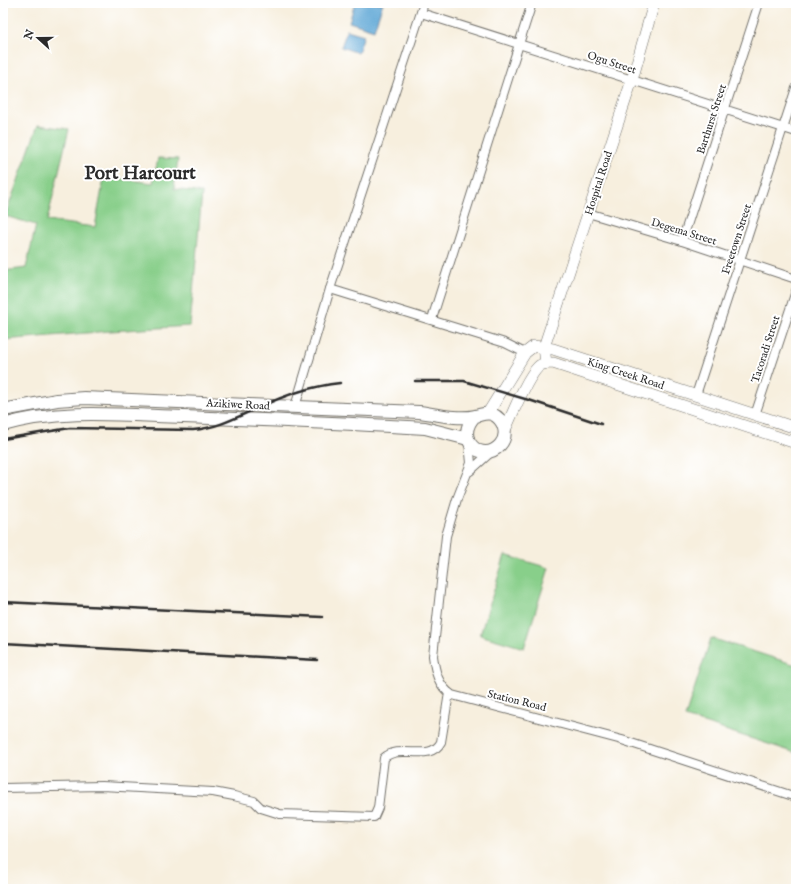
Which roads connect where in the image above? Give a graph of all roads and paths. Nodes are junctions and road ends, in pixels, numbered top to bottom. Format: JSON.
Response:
{"nodes":[{"id":1,"x":424,"y":3,"type":"edge"},
{"id":2,"x":532,"y":3,"type":"edge"},
{"id":3,"x":654,"y":3,"type":"edge"},
{"id":4,"x":759,"y":3,"type":"edge"},
{"id":5,"x":421,"y":13,"type":"junction"},
{"id":6,"x":519,"y":43,"type":"junction"},
{"id":7,"x":632,"y":80,"type":"junction"},
{"id":8,"x":796,"y":88,"type":"edge"},
{"id":9,"x":726,"y":109,"type":"junction"},
{"id":10,"x":783,"y":128,"type":"junction"},
{"id":11,"x":796,"y":132,"type":"edge"},
{"id":12,"x":588,"y":213,"type":"junction"},
{"id":13,"x":682,"y":241,"type":"junction"},
{"id":14,"x":741,"y":261,"type":"junction"},
{"id":15,"x":796,"y":279,"type":"edge"},
{"id":16,"x":330,"y":289,"type":"junction"},
{"id":17,"x":796,"y":291,"type":"edge"},
{"id":18,"x":432,"y":319,"type":"junction"},
{"id":19,"x":544,"y":347,"type":"junction"},
{"id":20,"x":525,"y":353,"type":"junction"},
{"id":21,"x":546,"y":363,"type":"junction"},
{"id":22,"x":696,"y":395,"type":"junction"},
{"id":23,"x":295,"y":407,"type":"junction"},
{"id":24,"x":3,"y":410,"type":"edge"},
{"id":25,"x":488,"y":413,"type":"junction"},
{"id":26,"x":755,"y":415,"type":"junction"},
{"id":27,"x":475,"y":416,"type":"junction"},
{"id":28,"x":3,"y":425,"type":"edge"},
{"id":29,"x":796,"y":428,"type":"edge"},
{"id":30,"x":505,"y":430,"type":"junction"},
{"id":31,"x":469,"y":441,"type":"junction"},
{"id":32,"x":796,"y":443,"type":"edge"},
{"id":33,"x":494,"y":450,"type":"junction"},
{"id":34,"x":468,"y":475,"type":"junction"},
{"id":35,"x":449,"y":693,"type":"junction"},
{"id":36,"x":3,"y":788,"type":"edge"},
{"id":37,"x":796,"y":797,"type":"edge"}],
"edges":[{"from":1,"to":5,"type":"street"},
{"from":2,"to":6,"type":"street"},
{"from":3,"to":7,"type":"street","name":"Hospital Road"},
{"from":4,"to":9,"type":"street","name":"Barthurst Street"},
{"from":5,"to":6,"type":"street","name":"Ogu Street"},
{"from":5,"to":16,"type":"street"},
{"from":6,"to":7,"type":"street","name":"Ogu Street"},
{"from":6,"to":18,"type":"street"},
{"from":7,"to":9,"type":"street","name":"Ogu Street"},
{"from":7,"to":12,"type":"street","name":"Hospital Road"},
{"from":8,"to":10,"type":"street","name":"Freetown Street"},
{"from":9,"to":10,"type":"street","name":"Ogu Street"},
{"from":9,"to":13,"type":"street","name":"Barthurst Street"},
{"from":10,"to":11,"type":"street","name":"Ogu Street"},
{"from":10,"to":14,"type":"street","name":"Freetown Street"},
{"from":12,"to":13,"type":"street","name":"Degema Street"},
{"from":12,"to":19,"type":"street","name":"Hospital Road"},
{"from":13,"to":14,"type":"street","name":"Degema Street"},
{"from":14,"to":15,"type":"street","name":"Degema Street"},
{"from":14,"to":22,"type":"street","name":"Freetown Street"},
{"from":16,"to":18,"type":"street"},
{"from":16,"to":23,"type":"street"},
{"from":17,"to":26,"type":"street","name":"Tacoradi Street"},
{"from":18,"to":20,"type":"street"},
{"from":19,"to":20,"type":"street"},
{"from":19,"to":21,"type":"street","name":"Hospital Road"},
{"from":19,"to":22,"type":"street","name":"King Creek Road"},
{"from":20,"to":25,"type":"street"},
{"from":21,"to":30,"type":"street"},
{"from":21,"to":32,"type":"street","name":"King Creek Road"},
{"from":22,"to":26,"type":"street","name":"King Creek Road"},
{"from":23,"to":24,"type":"main road","name":"Azikiwe Road"},
{"from":23,"to":27,"type":"main road","name":"Azikiwe Road"},
{"from":25,"to":27,"type":"main road"},
{"from":25,"to":30,"type":"main road"},
{"from":26,"to":29,"type":"street","name":"King Creek Road"},
{"from":27,"to":31,"type":"main road"},
{"from":28,"to":31,"type":"main road","name":"Azikiwe Road"},
{"from":30,"to":33,"type":"main road"},
{"from":31,"to":33,"type":"main road"},
{"from":31,"to":34,"type":"street"},
{"from":33,"to":34,"type":"street"},
{"from":34,"to":35,"type":"street"},
{"from":35,"to":36,"type":"street"},
{"from":35,"to":37,"type":"street","name":"Station Road"}]}
